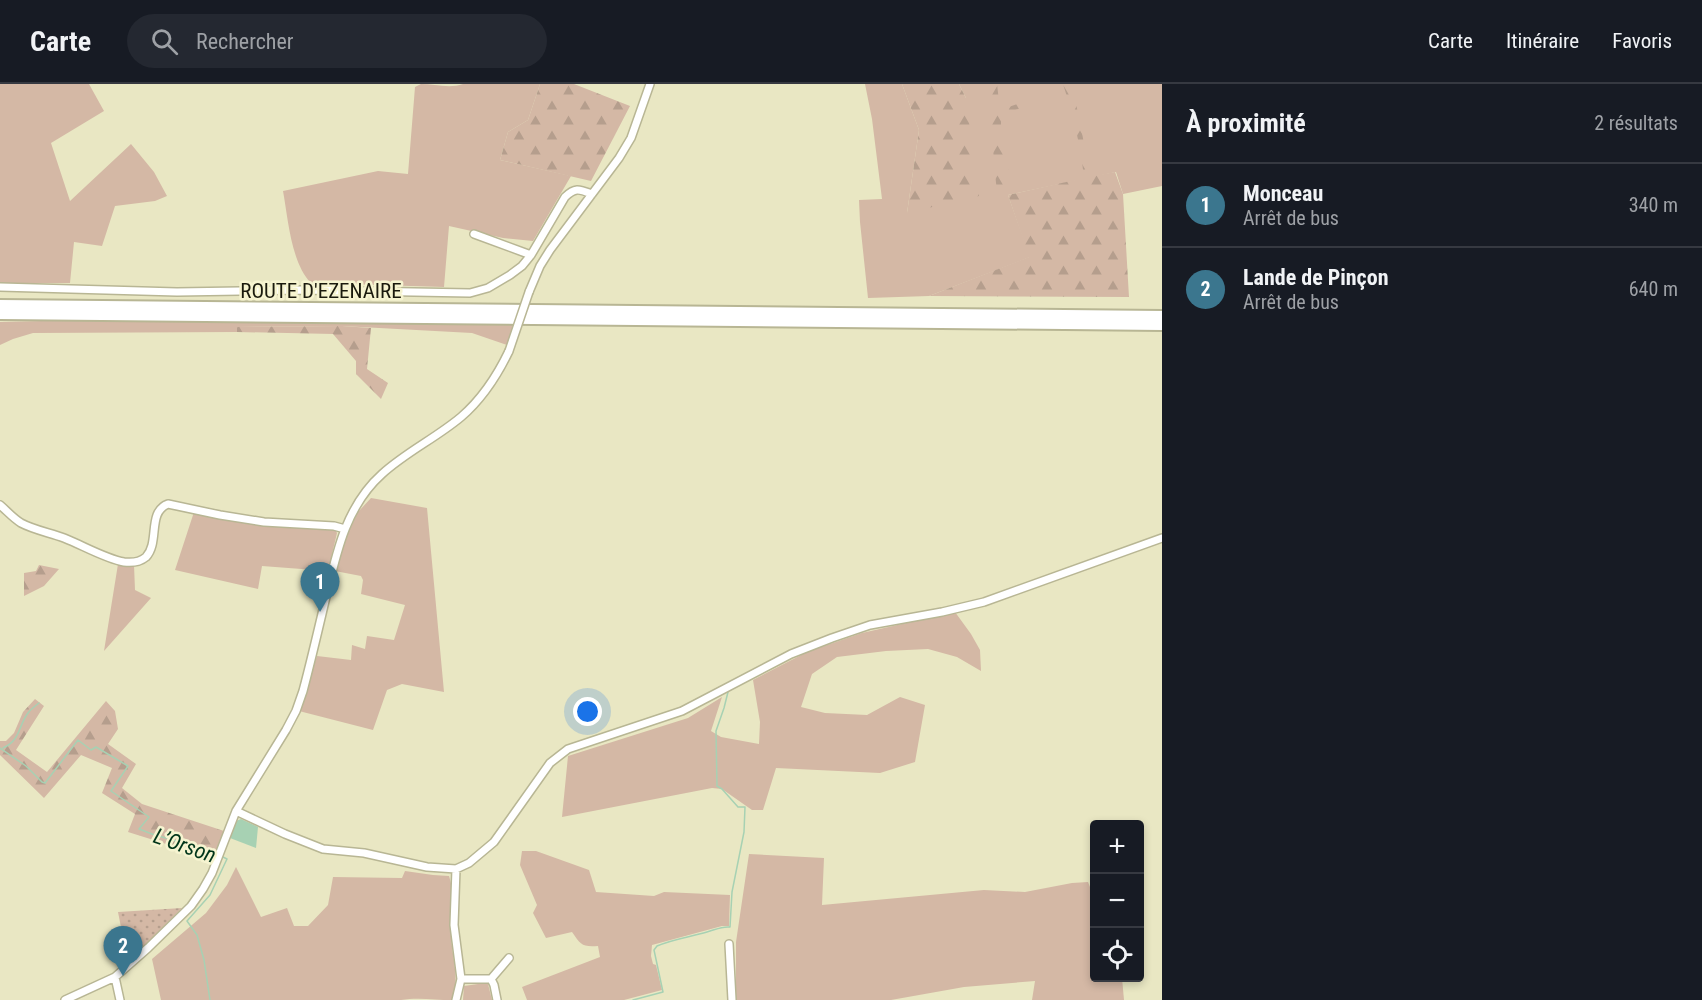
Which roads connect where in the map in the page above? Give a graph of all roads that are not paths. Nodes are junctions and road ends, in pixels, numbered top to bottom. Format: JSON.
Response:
{"nodes":[{"id":1,"x":650,"y":84,"type":"edge"},
{"id":2,"x":592,"y":194,"type":"junction"},
{"id":3,"x":474,"y":234,"type":"dead end"},
{"id":4,"x":531,"y":255,"type":"junction"},
{"id":5,"x":0,"y":287,"type":"edge"},
{"id":6,"x":0,"y":305,"type":"edge"},
{"id":7,"x":0,"y":314,"type":"edge"},
{"id":8,"x":1162,"y":316,"type":"edge"},
{"id":9,"x":1162,"y":325,"type":"edge"},
{"id":10,"x":0,"y":505,"type":"edge"},
{"id":11,"x":345,"y":529,"type":"junction"},
{"id":12,"x":1162,"y":538,"type":"edge"},
{"id":13,"x":236,"y":811,"type":"junction"},
{"id":14,"x":456,"y":868,"type":"junction"},
{"id":15,"x":729,"y":944,"type":"dead end"},
{"id":16,"x":509,"y":958,"type":"dead end"},
{"id":17,"x":115,"y":977,"type":"junction"},
{"id":18,"x":461,"y":979,"type":"junction"},
{"id":19,"x":491,"y":979,"type":"junction"},
{"id":20,"x":65,"y":1000,"type":"edge"},
{"id":21,"x":120,"y":1000,"type":"edge"},
{"id":22,"x":456,"y":1000,"type":"edge"},
{"id":23,"x":497,"y":1000,"type":"edge"},
{"id":24,"x":732,"y":1000,"type":"edge"}],
"edges":[{"from":1,"to":2,"type":"street"},
{"from":2,"to":4,"type":"street","name":"ROUTE D'EZENAIRE"},
{"from":2,"to":11,"type":"street","bridge":true},
{"from":3,"to":4,"type":"street"},
{"from":4,"to":5,"type":"street","name":"ROUTE D'EZENAIRE"},
{"from":6,"to":8,"type":"highway"},
{"from":7,"to":9,"type":"highway"},
{"from":10,"to":11,"type":"street"},
{"from":11,"to":13,"type":"street"},
{"from":12,"to":14,"type":"street"},
{"from":13,"to":14,"type":"street"},
{"from":13,"to":17,"type":"street"},
{"from":14,"to":18,"type":"street"},
{"from":15,"to":24,"type":"street"},
{"from":16,"to":19,"type":"street"},
{"from":17,"to":20,"type":"street"},
{"from":17,"to":21,"type":"street"},
{"from":18,"to":19,"type":"street"},
{"from":18,"to":22,"type":"street"},
{"from":19,"to":23,"type":"street"}]}
